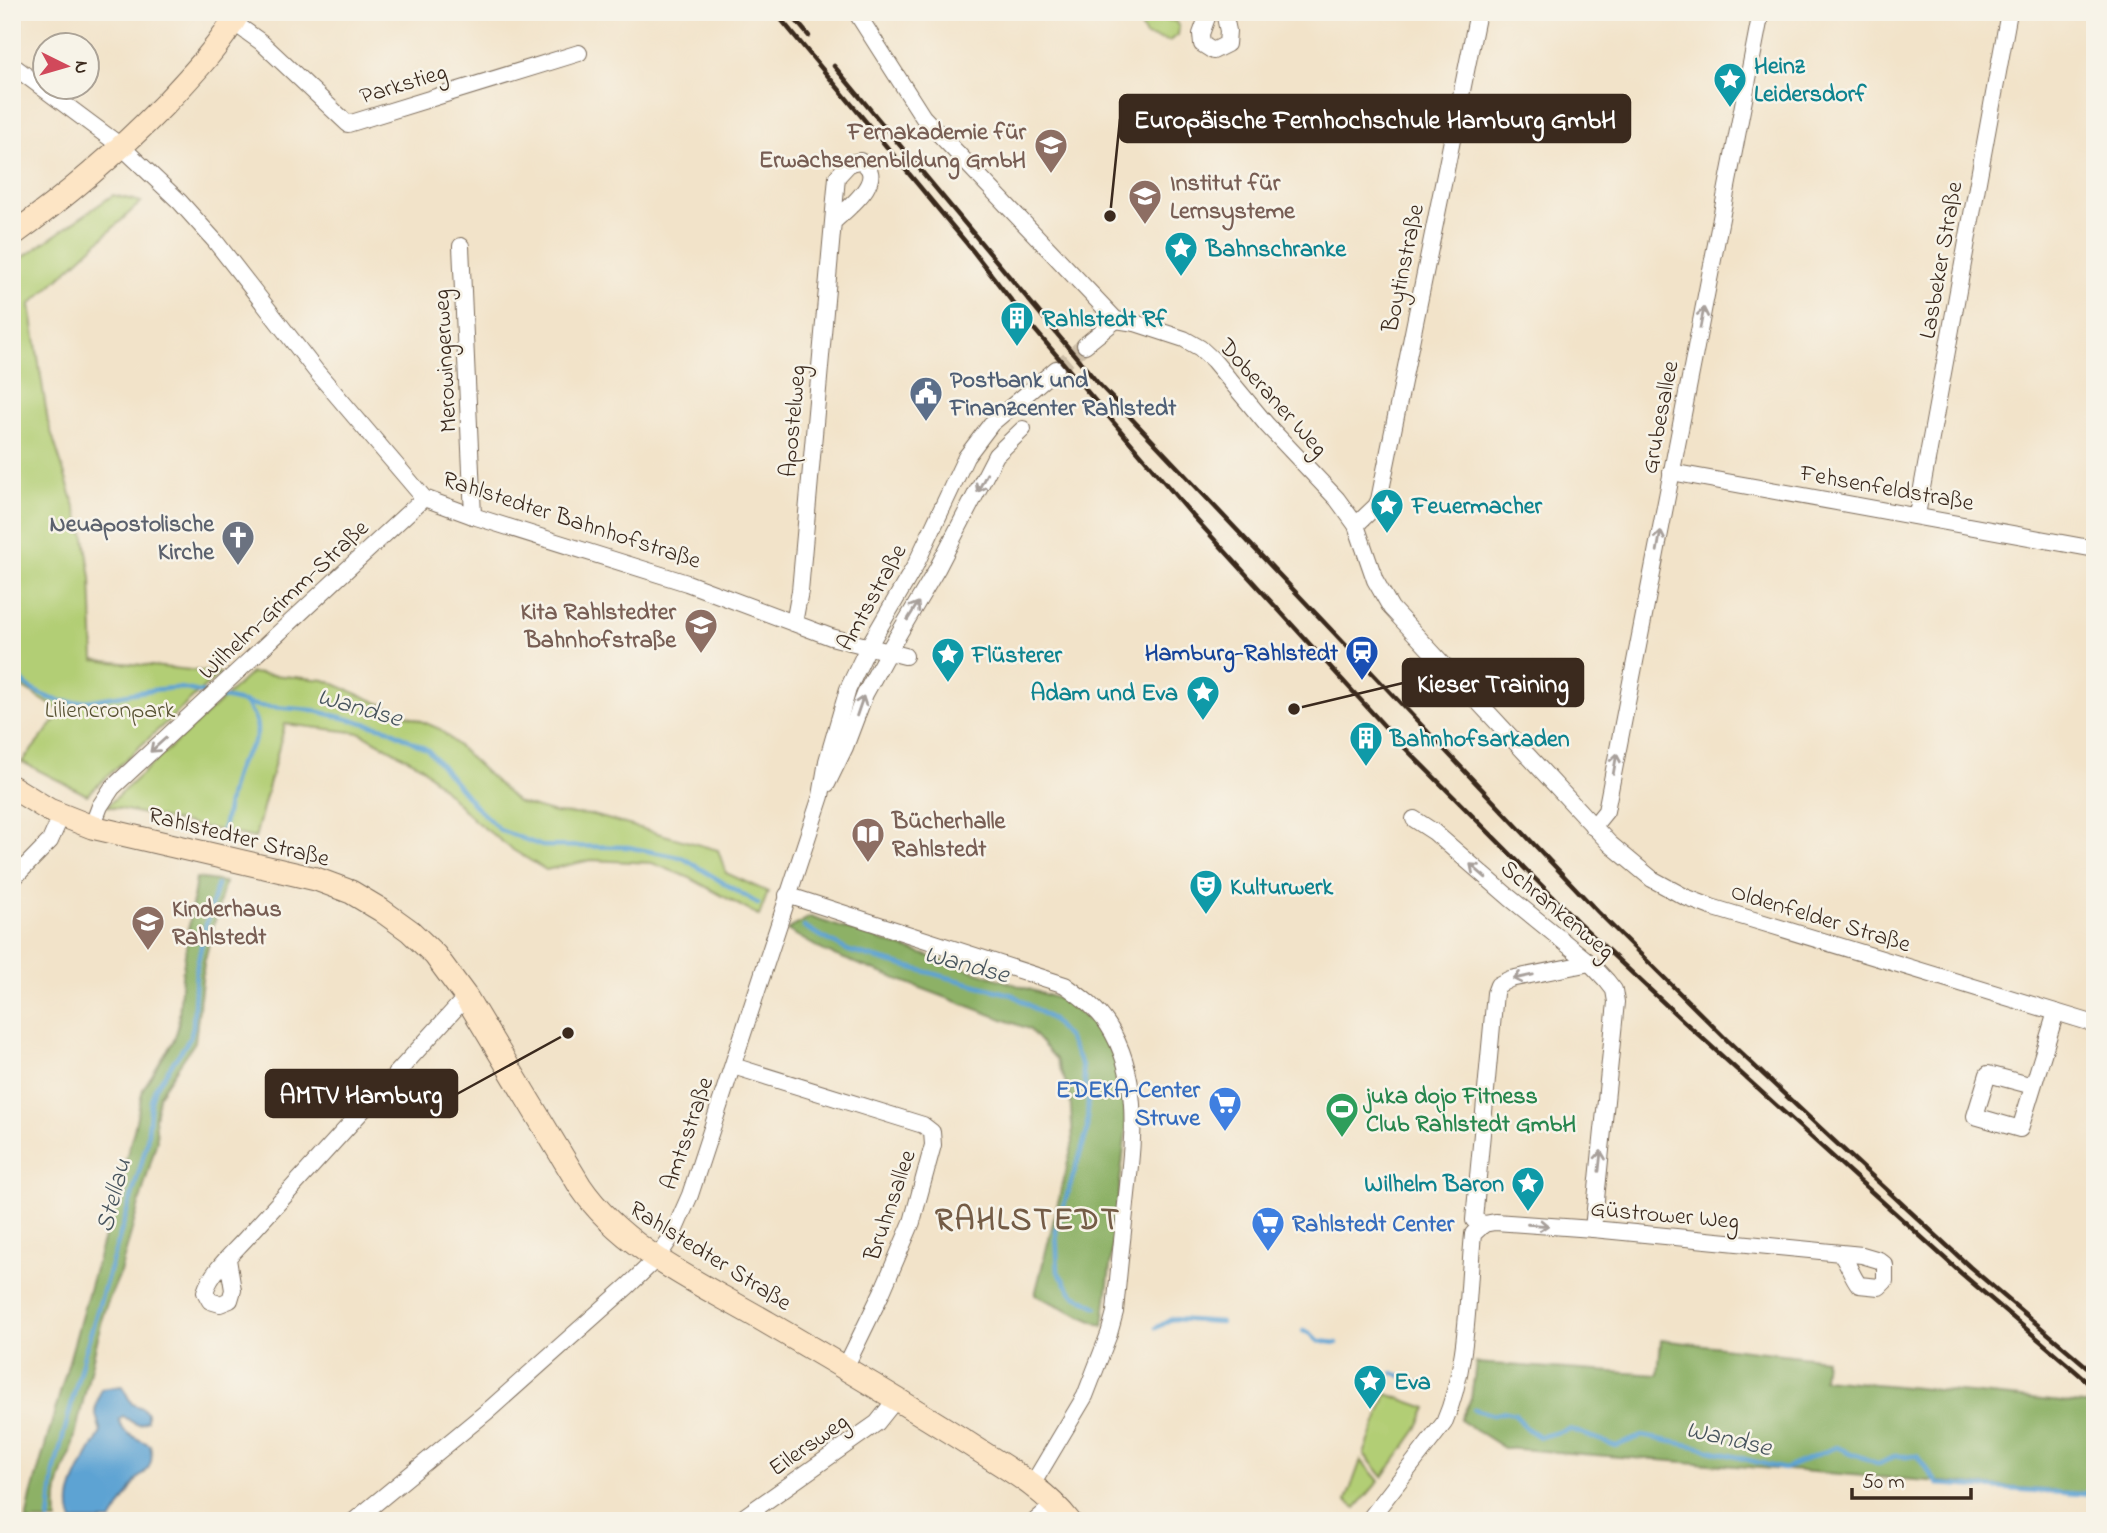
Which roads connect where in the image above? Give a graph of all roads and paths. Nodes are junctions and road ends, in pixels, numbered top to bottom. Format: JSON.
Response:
{"nodes":[{"id":1,"x":856,"y":12,"type":"edge"},
{"id":2,"x":1209,"y":12,"type":"edge"},
{"id":3,"x":1224,"y":12,"type":"edge"},
{"id":4,"x":1478,"y":12,"type":"edge"},
{"id":5,"x":1761,"y":12,"type":"edge"},
{"id":6,"x":2008,"y":12,"type":"edge"},
{"id":7,"x":236,"y":17,"type":"edge"},
{"id":8,"x":579,"y":53,"type":"dead end"},
{"id":9,"x":12,"y":65,"type":"edge"},
{"id":10,"x":122,"y":147,"type":"junction"},
{"id":11,"x":833,"y":222,"type":"dead end"},
{"id":12,"x":12,"y":235,"type":"edge"},
{"id":13,"x":461,"y":246,"type":"dead end"},
{"id":14,"x":1116,"y":320,"type":"junction"},
{"id":15,"x":1084,"y":345,"type":"tunnel mouth"},
{"id":16,"x":1056,"y":369,"type":"tunnel mouth"},
{"id":17,"x":1023,"y":429,"type":"dead end"},
{"id":18,"x":1671,"y":472,"type":"junction"},
{"id":19,"x":424,"y":498,"type":"junction"},
{"id":20,"x":1917,"y":515,"type":"junction"},
{"id":21,"x":473,"y":516,"type":"junction"},
{"id":22,"x":1356,"y":525,"type":"junction"},
{"id":23,"x":2095,"y":549,"type":"edge"},
{"id":24,"x":933,"y":552,"type":"junction"},
{"id":25,"x":794,"y":623,"type":"junction"},
{"id":26,"x":868,"y":646,"type":"junction"},
{"id":27,"x":888,"y":652,"type":"junction"},
{"id":28,"x":905,"y":656,"type":"dead end"},
{"id":29,"x":12,"y":787,"type":"edge"},
{"id":30,"x":821,"y":796,"type":"junction"},
{"id":31,"x":61,"y":816,"type":"junction"},
{"id":32,"x":1414,"y":819,"type":"dead end"},
{"id":33,"x":92,"y":827,"type":"junction"},
{"id":34,"x":1593,"y":827,"type":"junction"},
{"id":35,"x":12,"y":880,"type":"edge"},
{"id":36,"x":787,"y":895,"type":"junction"},
{"id":37,"x":1590,"y":963,"type":"junction"},
{"id":38,"x":466,"y":997,"type":"junction"},
{"id":39,"x":2056,"y":1012,"type":"junction"},
{"id":40,"x":2095,"y":1024,"type":"edge"},
{"id":41,"x":733,"y":1066,"type":"junction"},
{"id":42,"x":2033,"y":1086,"type":"dead end"},
{"id":43,"x":1484,"y":1224,"type":"junction"},
{"id":44,"x":1593,"y":1229,"type":"junction"},
{"id":45,"x":1841,"y":1253,"type":"dead end"},
{"id":46,"x":657,"y":1258,"type":"junction"},
{"id":47,"x":228,"y":1259,"type":"dead end"},
{"id":48,"x":845,"y":1368,"type":"junction"},
{"id":49,"x":897,"y":1398,"type":"junction"},
{"id":50,"x":1032,"y":1485,"type":"junction"},
{"id":51,"x":1063,"y":1512,"type":"edge"},
{"id":52,"x":354,"y":1521,"type":"edge"},
{"id":53,"x":738,"y":1521,"type":"edge"},
{"id":54,"x":1035,"y":1521,"type":"edge"},
{"id":55,"x":1367,"y":1521,"type":"edge"}],
"edges":[{"from":1,"to":14,"type":"street"},
{"from":2,"to":3,"type":"street"},
{"from":4,"to":22,"type":"street","name":"Boytinstraße"},
{"from":18,"to":5,"type":"street","name":"Grubesallee","one_way":true},
{"from":6,"to":20,"type":"street","name":"Lasbeker Straße"},
{"from":7,"to":8,"type":"street","name":"Parkstieg"},
{"from":7,"to":10,"type":"main road"},
{"from":9,"to":10,"type":"street","name":"Rahlstedter Bahnhofstraße"},
{"from":10,"to":12,"type":"main road"},
{"from":10,"to":19,"type":"street","name":"Rahlstedter Bahnhofstraße"},
{"from":11,"to":25,"type":"street","name":"Apostelweg"},
{"from":13,"to":21,"type":"street","name":"Merowingerweg"},
{"from":14,"to":15,"type":"street"},
{"from":14,"to":22,"type":"street","name":"Doberaner Weg"},
{"from":16,"to":24,"type":"street","name":"Amtsstraße"},
{"from":17,"to":24,"type":"street","one_way":true},
{"from":18,"to":20,"type":"street","name":"Fehsenfeldstraße"},
{"from":34,"to":18,"type":"street","name":"Grubesallee","one_way":true},
{"from":19,"to":21,"type":"street","name":"Rahlstedter Bahnhofstraße"},
{"from":19,"to":33,"type":"street","name":"Wilhelm-Grimm-Straße","one_way":true},
{"from":20,"to":23,"type":"street","name":"Fehsenfeldstraße"},
{"from":21,"to":25,"type":"street","name":"Rahlstedter Bahnhofstraße"},
{"from":22,"to":34,"type":"street","name":"Doberaner Weg"},
{"from":24,"to":26,"type":"street","name":"Amtsstraße"},
{"from":27,"to":24,"type":"street","name":"Amtsstraße","one_way":true},
{"from":25,"to":26,"type":"street","name":"Rahlstedter Bahnhofstraße"},
{"from":26,"to":27,"type":"street","name":"Rahlstedter Bahnhofstraße"},
{"from":26,"to":30,"type":"street","name":"Amtsstraße"},
{"from":27,"to":28,"type":"street","name":"Rahlstedter Bahnhofstraße"},
{"from":30,"to":27,"type":"street","name":"Amtsstraße","one_way":true},
{"from":29,"to":31,"type":"main road","name":"Rahlstedter Straße"},
{"from":30,"to":36,"type":"street","name":"Amtsstraße"},
{"from":31,"to":33,"type":"main road","name":"Rahlstedter Straße"},
{"from":31,"to":35,"type":"street"},
{"from":37,"to":32,"type":"street","name":"Schrankenweg","one_way":true},
{"from":33,"to":38,"type":"main road","name":"Rahlstedter Straße"},
{"from":34,"to":39,"type":"street","name":"Oldenfelder Straße"},
{"from":36,"to":41,"type":"street","name":"Amtsstraße"},
{"from":36,"to":50,"type":"street"},
{"from":37,"to":43,"type":"street","one_way":true},
{"from":44,"to":37,"type":"street","name":"Schrankenweg","one_way":true},
{"from":38,"to":46,"type":"main road","name":"Rahlstedter Straße"},
{"from":38,"to":47,"type":"street"},
{"from":39,"to":40,"type":"street","name":"Oldenfelder Straße"},
{"from":39,"to":42,"type":"street"},
{"from":41,"to":46,"type":"street","name":"Amtsstraße"},
{"from":41,"to":48,"type":"street","name":"Bruhnsallee"},
{"from":43,"to":44,"type":"street","name":"Güstrower Weg","one_way":true},
{"from":43,"to":55,"type":"street"},
{"from":44,"to":45,"type":"street","name":"Güstrower Weg"},
{"from":46,"to":48,"type":"main road","name":"Rahlstedter Straße"},
{"from":46,"to":52,"type":"street","name":"Amtsstraße"},
{"from":48,"to":49,"type":"main road","name":"Rahlstedter Straße"},
{"from":49,"to":50,"type":"main road","name":"Rahlstedter Straße"},
{"from":49,"to":53,"type":"street","name":"Eilersweg"},
{"from":50,"to":51,"type":"main road","name":"Rahlstedter Straße"},
{"from":51,"to":54,"type":"street","name":"Rahlstedter Straße"}]}
